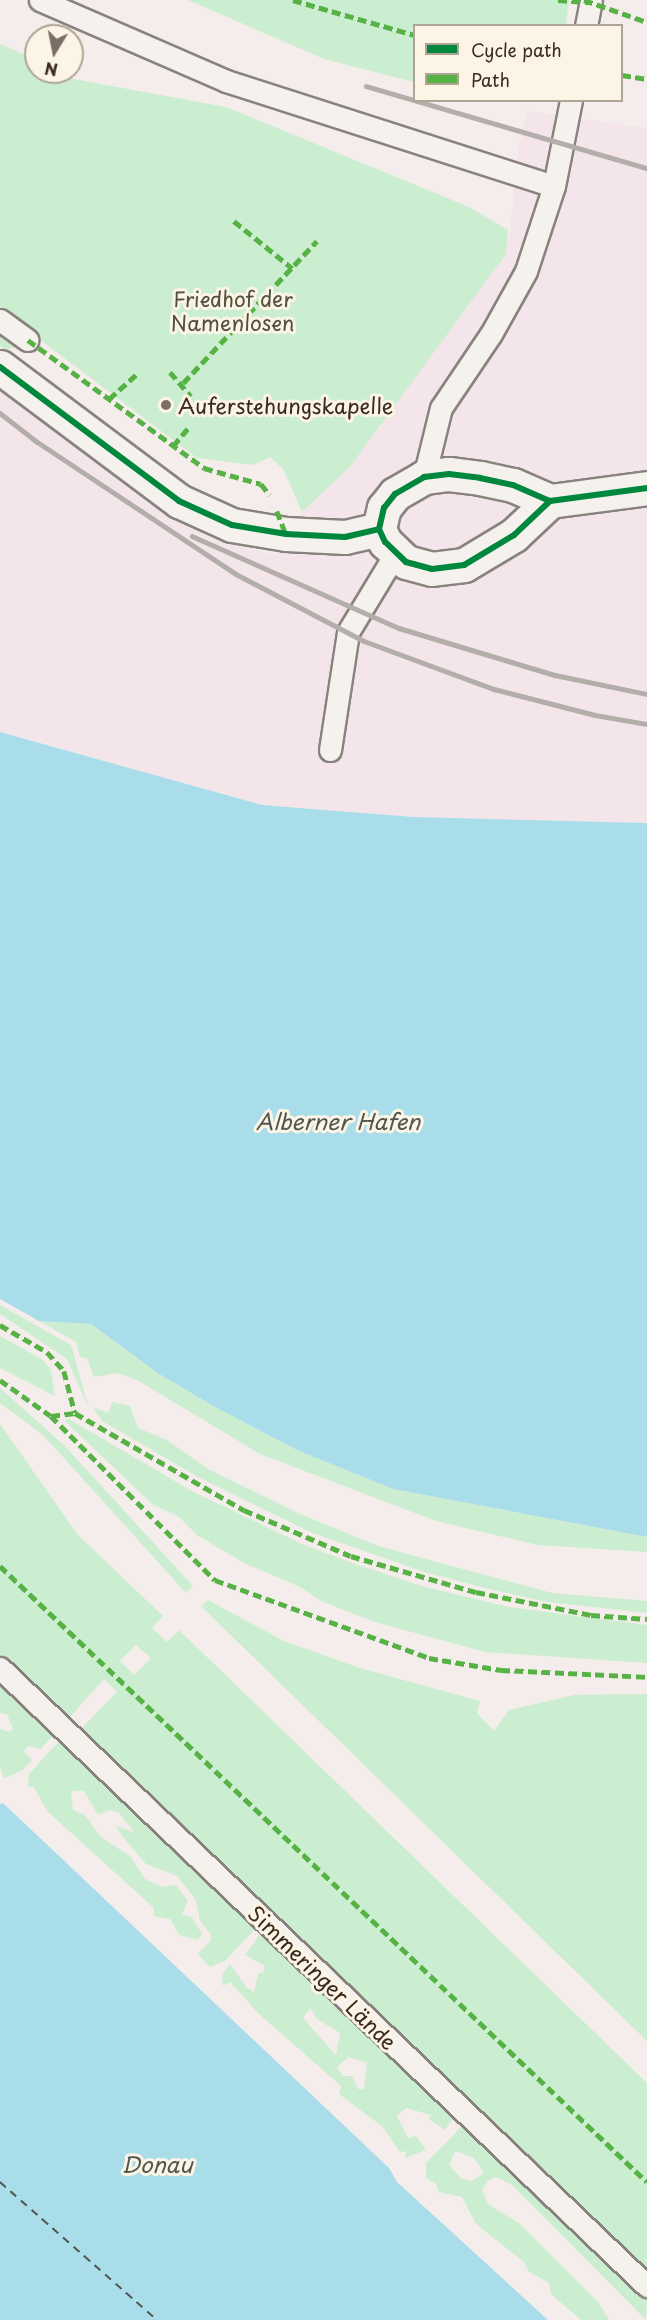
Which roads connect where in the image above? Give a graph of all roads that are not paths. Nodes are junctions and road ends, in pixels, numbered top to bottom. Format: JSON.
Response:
{"nodes":[{"id":1,"x":40,"y":0,"type":"edge"},
{"id":2,"x":591,"y":0,"type":"edge"},
{"id":3,"x":586,"y":24,"type":"edge"},
{"id":4,"x":571,"y":102,"type":"edge"},
{"id":5,"x":554,"y":186,"type":"junction"},
{"id":6,"x":0,"y":320,"type":"edge"},
{"id":7,"x":28,"y":340,"type":"dead end"},
{"id":8,"x":0,"y":367,"type":"edge"},
{"id":9,"x":424,"y":477,"type":"junction"},
{"id":10,"x":647,"y":488,"type":"edge"},
{"id":11,"x":550,"y":501,"type":"junction"},
{"id":12,"x":387,"y":541,"type":"junction"},
{"id":13,"x":330,"y":750,"type":"dead end"},
{"id":14,"x":0,"y":1668,"type":"edge"},
{"id":15,"x":647,"y":2286,"type":"edge"}],
"edges":[{"from":1,"to":5,"type":"lane"},
{"from":2,"to":3,"type":"lane"},
{"from":4,"to":5,"type":"lane"},
{"from":5,"to":9,"type":"lane"},
{"from":6,"to":7,"type":"lane"},
{"from":8,"to":12,"type":"street"},
{"from":9,"to":11,"type":"street"},
{"from":9,"to":12,"type":"street"},
{"from":10,"to":11,"type":"street"},
{"from":11,"to":12,"type":"street"},
{"from":12,"to":13,"type":"lane"},
{"from":14,"to":15,"type":"lane","name":"Simmeringer Lände"}]}
